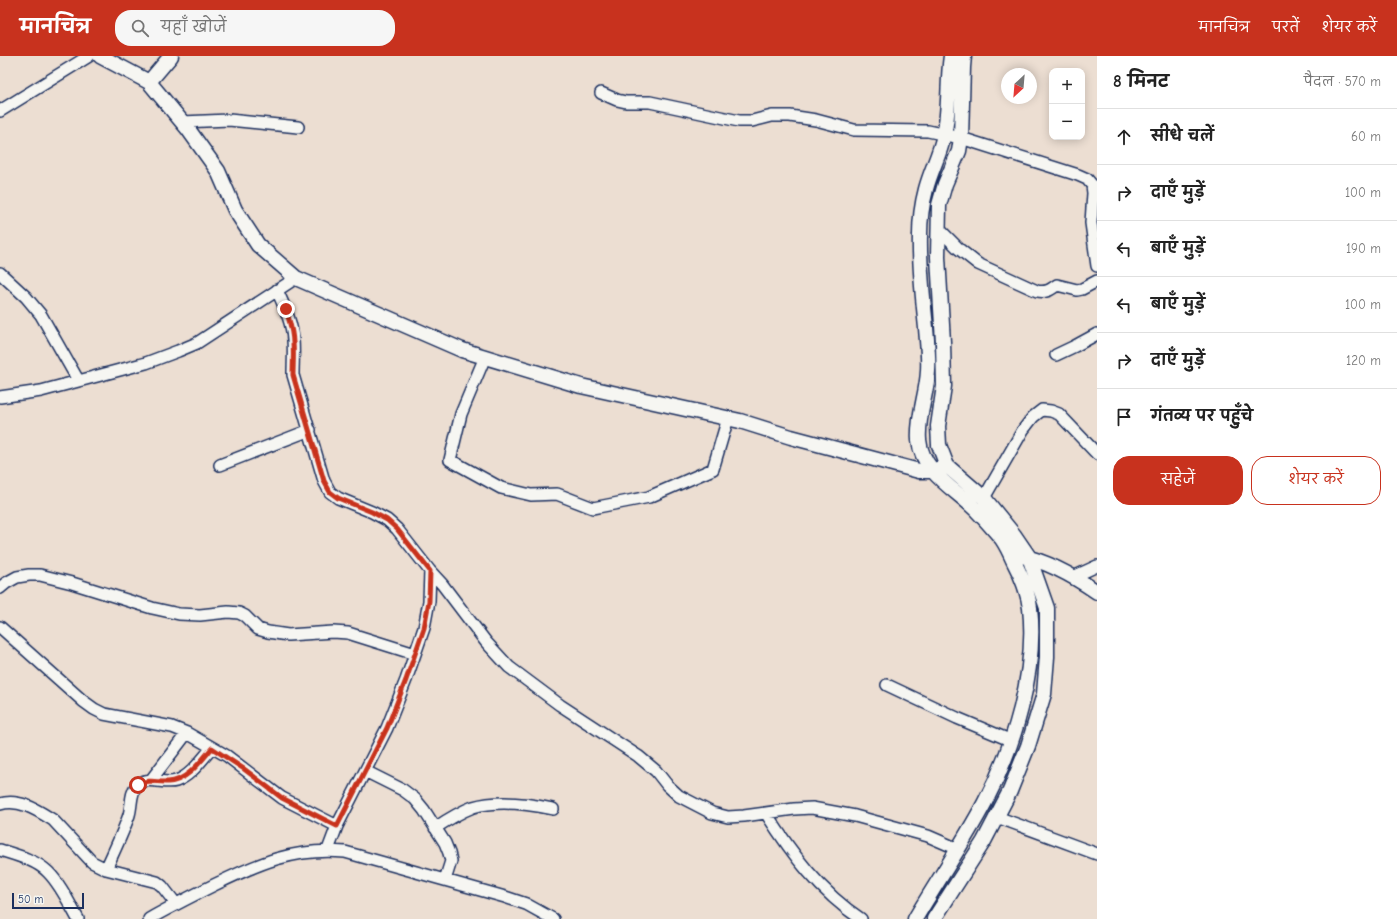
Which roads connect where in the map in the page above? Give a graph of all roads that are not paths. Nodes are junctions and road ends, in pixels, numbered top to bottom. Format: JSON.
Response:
{"nodes":[{"id":1,"x":89,"y":56,"type":"edge"},
{"id":2,"x":100,"y":56,"type":"edge"},
{"id":3,"x":171,"y":56,"type":"edge"},
{"id":4,"x":951,"y":56,"type":"edge"},
{"id":5,"x":964,"y":56,"type":"edge"},
{"id":6,"x":149,"y":82,"type":"junction"},
{"id":7,"x":601,"y":93,"type":"dead end"},
{"id":8,"x":0,"y":111,"type":"edge"},
{"id":9,"x":182,"y":122,"type":"junction"},
{"id":10,"x":298,"y":127,"type":"dead end"},
{"id":11,"x":944,"y":135,"type":"junction"},
{"id":12,"x":961,"y":138,"type":"junction"},
{"id":13,"x":938,"y":228,"type":"junction"},
{"id":14,"x":1097,"y":266,"type":"edge"},
{"id":15,"x":0,"y":273,"type":"edge"},
{"id":16,"x":296,"y":278,"type":"junction"},
{"id":17,"x":1097,"y":281,"type":"edge"},
{"id":18,"x":277,"y":290,"type":"junction"},
{"id":19,"x":1097,"y":334,"type":"edge"},
{"id":20,"x":1056,"y":355,"type":"dead end"},
{"id":21,"x":485,"y":357,"type":"junction"},
{"id":22,"x":78,"y":380,"type":"junction"},
{"id":23,"x":0,"y":397,"type":"edge"},
{"id":24,"x":728,"y":418,"type":"junction"},
{"id":25,"x":310,"y":430,"type":"junction"},
{"id":26,"x":1097,"y":454,"type":"edge"},
{"id":27,"x":220,"y":465,"type":"dead end"},
{"id":28,"x":947,"y":466,"type":"junction"},
{"id":29,"x":932,"y":471,"type":"junction"},
{"id":30,"x":984,"y":498,"type":"junction"},
{"id":31,"x":1010,"y":553,"type":"junction"},
{"id":32,"x":1028,"y":557,"type":"junction"},
{"id":33,"x":1097,"y":566,"type":"edge"},
{"id":34,"x":430,"y":571,"type":"junction"},
{"id":35,"x":1073,"y":577,"type":"junction"},
{"id":36,"x":0,"y":588,"type":"edge"},
{"id":37,"x":1097,"y":592,"type":"edge"},
{"id":38,"x":0,"y":627,"type":"edge"},
{"id":39,"x":415,"y":654,"type":"junction"},
{"id":40,"x":887,"y":684,"type":"dead end"},
{"id":41,"x":187,"y":733,"type":"junction"},
{"id":42,"x":1012,"y":741,"type":"junction"},
{"id":43,"x":212,"y":748,"type":"junction"},
{"id":44,"x":365,"y":771,"type":"junction"},
{"id":45,"x":151,"y":780,"type":"junction"},
{"id":46,"x":0,"y":804,"type":"edge"},
{"id":47,"x":553,"y":809,"type":"dead end"},
{"id":48,"x":766,"y":813,"type":"junction"},
{"id":49,"x":997,"y":817,"type":"junction"},
{"id":50,"x":337,"y":826,"type":"junction"},
{"id":51,"x":435,"y":828,"type":"junction"},
{"id":52,"x":958,"y":849,"type":"junction"},
{"id":53,"x":0,"y":850,"type":"edge"},
{"id":54,"x":328,"y":850,"type":"junction"},
{"id":55,"x":1097,"y":854,"type":"edge"},
{"id":56,"x":106,"y":869,"type":"junction"},
{"id":57,"x":445,"y":880,"type":"junction"},
{"id":58,"x":176,"y":904,"type":"junction"},
{"id":59,"x":78,"y":919,"type":"edge"},
{"id":60,"x":149,"y":919,"type":"edge"},
{"id":61,"x":553,"y":919,"type":"edge"},
{"id":62,"x":861,"y":919,"type":"edge"},
{"id":63,"x":915,"y":919,"type":"edge"},
{"id":64,"x":934,"y":919,"type":"edge"}],
"edges":[{"from":1,"to":8,"type":"street"},
{"from":2,"to":6,"type":"street"},
{"from":3,"to":6,"type":"street"},
{"from":4,"to":11,"type":"street"},
{"from":5,"to":12,"type":"street"},
{"from":6,"to":9,"type":"street"},
{"from":7,"to":11,"type":"street"},
{"from":9,"to":10,"type":"street"},
{"from":9,"to":16,"type":"street"},
{"from":11,"to":12,"type":"street"},
{"from":11,"to":29,"type":"street"},
{"from":12,"to":13,"type":"street"},
{"from":12,"to":14,"type":"street"},
{"from":13,"to":17,"type":"street"},
{"from":13,"to":28,"type":"street"},
{"from":15,"to":22,"type":"street"},
{"from":16,"to":18,"type":"street"},
{"from":16,"to":21,"type":"street"},
{"from":18,"to":22,"type":"street"},
{"from":18,"to":25,"type":"street"},
{"from":19,"to":20,"type":"street"},
{"from":21,"to":24,"type":"street"},
{"from":21,"to":24,"type":"street"},
{"from":22,"to":23,"type":"street"},
{"from":24,"to":29,"type":"street"},
{"from":25,"to":27,"type":"street"},
{"from":25,"to":34,"type":"street"},
{"from":26,"to":30,"type":"street"},
{"from":28,"to":29,"type":"street"},
{"from":28,"to":30,"type":"street"},
{"from":29,"to":31,"type":"street"},
{"from":30,"to":32,"type":"street"},
{"from":31,"to":32,"type":"street"},
{"from":31,"to":42,"type":"street"},
{"from":32,"to":35,"type":"street"},
{"from":32,"to":49,"type":"street"},
{"from":33,"to":35,"type":"street"},
{"from":34,"to":39,"type":"street"},
{"from":34,"to":48,"type":"street"},
{"from":35,"to":37,"type":"street"},
{"from":36,"to":39,"type":"street"},
{"from":38,"to":41,"type":"street"},
{"from":39,"to":44,"type":"street"},
{"from":40,"to":42,"type":"street"},
{"from":41,"to":43,"type":"street"},
{"from":41,"to":45,"type":"street"},
{"from":42,"to":52,"type":"street"},
{"from":43,"to":45,"type":"street"},
{"from":43,"to":50,"type":"street"},
{"from":44,"to":50,"type":"street"},
{"from":44,"to":51,"type":"street"},
{"from":45,"to":56,"type":"street"},
{"from":46,"to":56,"type":"street"},
{"from":47,"to":51,"type":"street"},
{"from":48,"to":52,"type":"street"},
{"from":48,"to":62,"type":"street"},
{"from":49,"to":55,"type":"street"},
{"from":49,"to":64,"type":"street"},
{"from":50,"to":54,"type":"street"},
{"from":51,"to":57,"type":"street"},
{"from":52,"to":63,"type":"street"},
{"from":53,"to":59,"type":"street"},
{"from":54,"to":57,"type":"street"},
{"from":54,"to":58,"type":"street"},
{"from":56,"to":58,"type":"street"},
{"from":57,"to":61,"type":"street"},
{"from":58,"to":60,"type":"street"}]}
